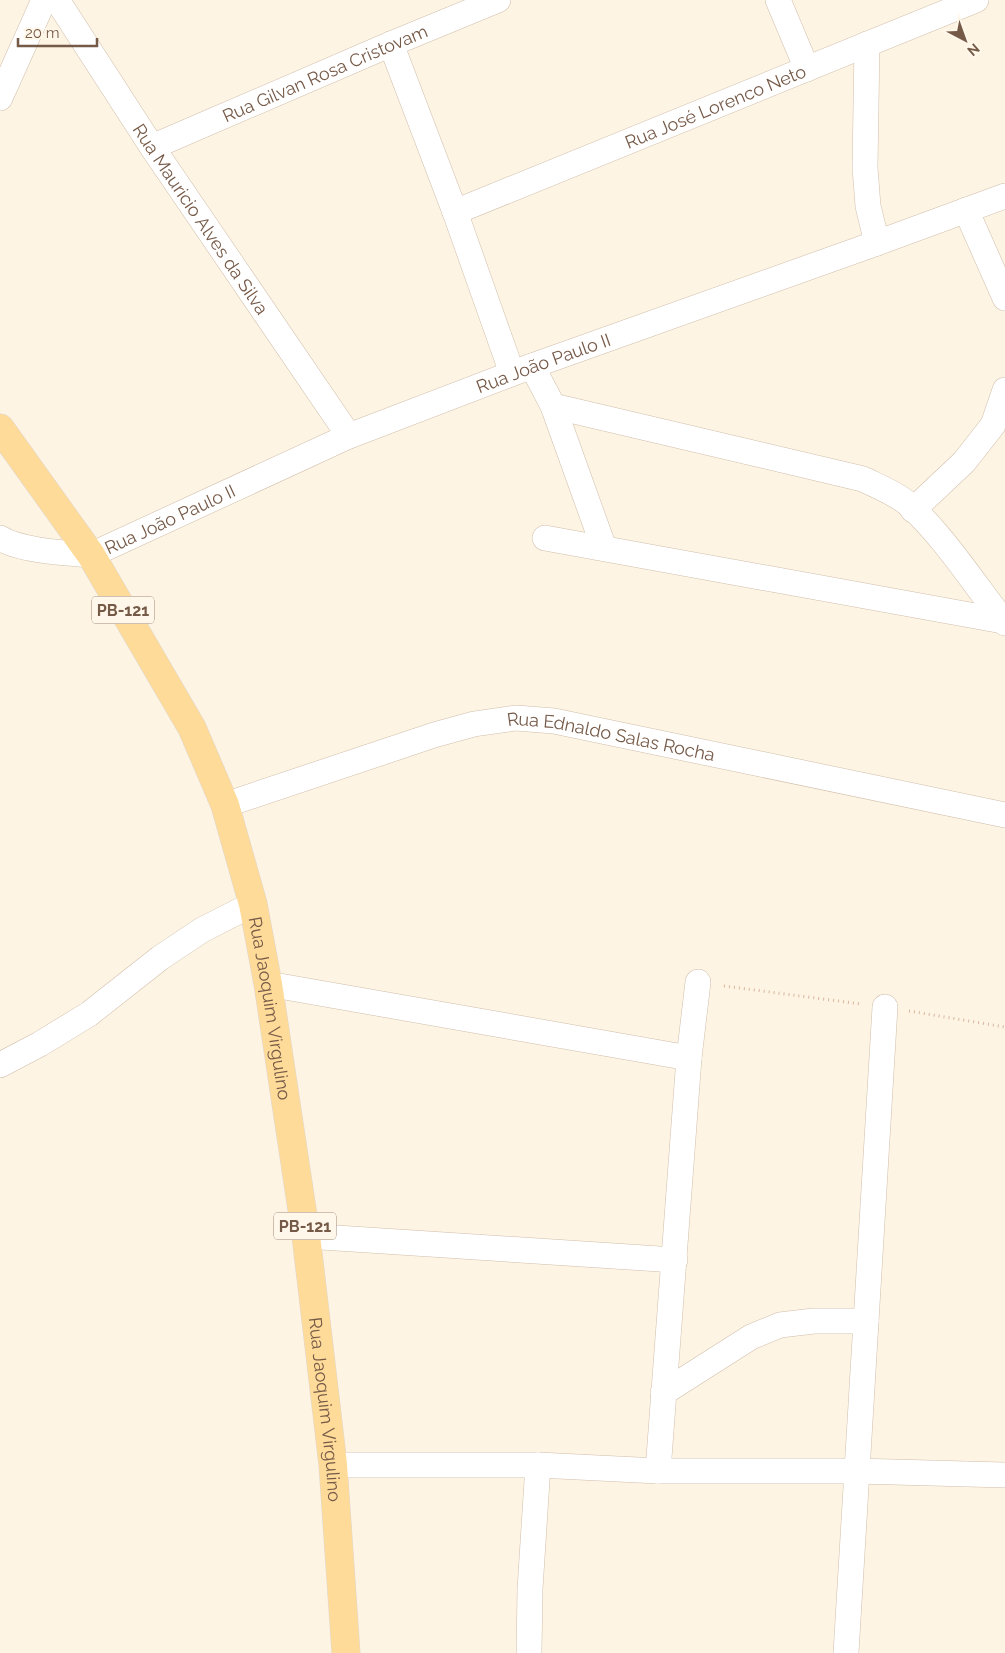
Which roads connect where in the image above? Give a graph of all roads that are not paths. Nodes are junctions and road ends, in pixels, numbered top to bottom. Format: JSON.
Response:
{"nodes":[{"id":1,"x":44,"y":0,"type":"edge"},
{"id":2,"x":57,"y":0,"type":"edge"},
{"id":3,"x":498,"y":0,"type":"edge"},
{"id":4,"x":778,"y":0,"type":"edge"},
{"id":5,"x":976,"y":0,"type":"edge"},
{"id":6,"x":391,"y":44,"type":"junction"},
{"id":7,"x":867,"y":44,"type":"junction"},
{"id":8,"x":807,"y":69,"type":"junction"},
{"id":9,"x":0,"y":98,"type":"edge"},
{"id":10,"x":152,"y":148,"type":"junction"},
{"id":11,"x":1005,"y":196,"type":"edge"},
{"id":12,"x":966,"y":210,"type":"junction"},
{"id":13,"x":455,"y":212,"type":"junction"},
{"id":14,"x":877,"y":243,"type":"junction"},
{"id":15,"x":1005,"y":298,"type":"edge"},
{"id":16,"x":522,"y":369,"type":"junction"},
{"id":17,"x":1005,"y":390,"type":"edge"},
{"id":18,"x":553,"y":406,"type":"junction"},
{"id":19,"x":0,"y":428,"type":"edge"},
{"id":20,"x":349,"y":436,"type":"junction"},
{"id":21,"x":913,"y":510,"type":"junction"},
{"id":22,"x":0,"y":538,"type":"edge"},
{"id":23,"x":545,"y":538,"type":"dead end"},
{"id":24,"x":604,"y":548,"type":"junction"},
{"id":25,"x":91,"y":555,"type":"junction"},
{"id":26,"x":1004,"y":622,"type":"edge"},
{"id":27,"x":225,"y":805,"type":"junction"},
{"id":28,"x":1005,"y":815,"type":"edge"},
{"id":29,"x":253,"y":904,"type":"junction"},
{"id":30,"x":698,"y":982,"type":"road end"},
{"id":31,"x":268,"y":984,"type":"junction"},
{"id":32,"x":886,"y":1007,"type":"road end"},
{"id":33,"x":689,"y":1058,"type":"junction"},
{"id":34,"x":0,"y":1065,"type":"edge"},
{"id":35,"x":306,"y":1236,"type":"junction"},
{"id":36,"x":675,"y":1260,"type":"junction"},
{"id":37,"x":866,"y":1321,"type":"junction"},
{"id":38,"x":663,"y":1393,"type":"junction"},
{"id":39,"x":333,"y":1465,"type":"junction"},
{"id":40,"x":538,"y":1465,"type":"junction"},
{"id":41,"x":658,"y":1471,"type":"junction"},
{"id":42,"x":856,"y":1471,"type":"junction"},
{"id":43,"x":1005,"y":1476,"type":"edge"},
{"id":44,"x":346,"y":1653,"type":"edge"},
{"id":45,"x":529,"y":1653,"type":"edge"},
{"id":46,"x":846,"y":1653,"type":"edge"}],
"edges":[{"from":1,"to":9,"type":"street"},
{"from":2,"to":10,"type":"street","name":"Rua Mauricio Alves da Silva"},
{"from":3,"to":6,"type":"street","name":"Rua Gilvan Rosa Cristovam"},
{"from":4,"to":8,"type":"street"},
{"from":5,"to":7,"type":"street","name":"Rua José Lorenco Neto"},
{"from":6,"to":10,"type":"street","name":"Rua Gilvan Rosa Cristovam"},
{"from":6,"to":13,"type":"street"},
{"from":7,"to":8,"type":"street","name":"Rua José Lorenco Neto"},
{"from":7,"to":14,"type":"street"},
{"from":8,"to":13,"type":"street","name":"Rua José Lorenco Neto"},
{"from":10,"to":20,"type":"street","name":"Rua Mauricio Alves da Silva"},
{"from":11,"to":12,"type":"street","name":"Rua João Paulo II"},
{"from":12,"to":14,"type":"street","name":"Rua João Paulo II"},
{"from":12,"to":15,"type":"street"},
{"from":13,"to":16,"type":"street"},
{"from":14,"to":16,"type":"street","name":"Rua João Paulo II"},
{"from":16,"to":18,"type":"street"},
{"from":16,"to":20,"type":"street","name":"Rua João Paulo II"},
{"from":17,"to":21,"type":"street"},
{"from":18,"to":21,"type":"street"},
{"from":18,"to":24,"type":"street"},
{"from":19,"to":25,"type":"main road","name":"Rua Jaoquim Virgulino","number":"PB-121"},
{"from":20,"to":25,"type":"street","name":"Rua João Paulo II"},
{"from":21,"to":26,"type":"street"},
{"from":22,"to":25,"type":"street"},
{"from":23,"to":24,"type":"street"},
{"from":24,"to":26,"type":"street"},
{"from":25,"to":27,"type":"main road","name":"Rua Jaoquim Virgulino","number":"PB-121"},
{"from":27,"to":28,"type":"street","name":"Rua Ednaldo Salas Rocha"},
{"from":27,"to":29,"type":"main road","name":"Rua Jaoquim Virgulino","number":"PB-121"},
{"from":29,"to":31,"type":"main road","name":"Rua Jaoquim Virgulino","number":"PB-121"},
{"from":29,"to":34,"type":"street"},
{"from":30,"to":33,"type":"street"},
{"from":31,"to":33,"type":"street"},
{"from":31,"to":35,"type":"main road","name":"Rua Jaoquim Virgulino","number":"PB-121"},
{"from":32,"to":37,"type":"street"},
{"from":33,"to":36,"type":"street"},
{"from":35,"to":36,"type":"street"},
{"from":35,"to":39,"type":"main road","name":"Rua Jaoquim Virgulino","number":"PB-121"},
{"from":36,"to":38,"type":"street"},
{"from":37,"to":38,"type":"street"},
{"from":37,"to":42,"type":"street"},
{"from":38,"to":41,"type":"street"},
{"from":39,"to":40,"type":"street"},
{"from":39,"to":44,"type":"main road","name":"Rua Jaoquim Virgulino","number":"PB-121"},
{"from":40,"to":41,"type":"street"},
{"from":40,"to":45,"type":"street"},
{"from":41,"to":42,"type":"street"},
{"from":42,"to":43,"type":"street"},
{"from":42,"to":46,"type":"street"}]}
